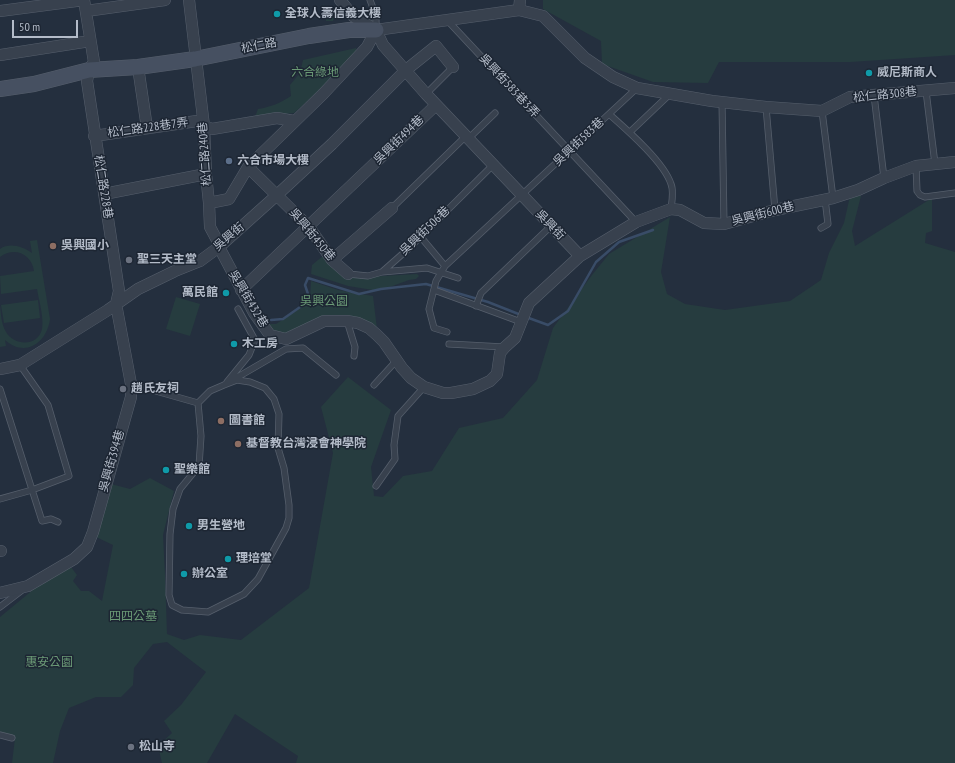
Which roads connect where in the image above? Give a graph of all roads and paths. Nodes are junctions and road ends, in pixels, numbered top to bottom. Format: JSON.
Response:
{"nodes":[{"id":1,"x":164,"y":0,"type":"edge"},
{"id":2,"x":189,"y":0,"type":"edge"},
{"id":3,"x":340,"y":0,"type":"edge"},
{"id":4,"x":370,"y":0,"type":"edge"},
{"id":5,"x":85,"y":4,"type":"edge"},
{"id":6,"x":519,"y":5,"type":"edge"},
{"id":7,"x":0,"y":11,"type":"edge"},
{"id":8,"x":448,"y":21,"type":"junction"},
{"id":9,"x":376,"y":30,"type":"junction"},
{"id":10,"x":90,"y":41,"type":"junction"},
{"id":11,"x":0,"y":55,"type":"edge"},
{"id":12,"x":195,"y":59,"type":"junction"},
{"id":13,"x":138,"y":67,"type":"junction"},
{"id":14,"x":453,"y":67,"type":"joint"},
{"id":15,"x":89,"y":70,"type":"junction"},
{"id":16,"x":406,"y":70,"type":"junction"},
{"id":17,"x":637,"y":88,"type":"junction"},
{"id":18,"x":955,"y":88,"type":"edge"},
{"id":19,"x":0,"y":89,"type":"edge"},
{"id":20,"x":926,"y":91,"type":"junction"},
{"id":21,"x":426,"y":94,"type":"junction"},
{"id":22,"x":670,"y":94,"type":"junction"},
{"id":23,"x":874,"y":95,"type":"junction"},
{"id":24,"x":722,"y":102,"type":"junction"},
{"id":25,"x":436,"y":105,"type":"junction"},
{"id":26,"x":766,"y":107,"type":"junction"},
{"id":27,"x":822,"y":111,"type":"junction"},
{"id":28,"x":495,"y":113,"type":"dead end"},
{"id":29,"x":609,"y":114,"type":"junction"},
{"id":30,"x":294,"y":121,"type":"junction"},
{"id":31,"x":204,"y":126,"type":"junction"},
{"id":32,"x":148,"y":128,"type":"junction"},
{"id":33,"x":630,"y":132,"type":"junction"},
{"id":34,"x":94,"y":136,"type":"junction"},
{"id":35,"x":467,"y":138,"type":"junction"},
{"id":36,"x":570,"y":151,"type":"junction"},
{"id":37,"x":955,"y":162,"type":"edge"},
{"id":38,"x":935,"y":164,"type":"junction"},
{"id":39,"x":493,"y":165,"type":"junction"},
{"id":40,"x":916,"y":166,"type":"junction"},
{"id":41,"x":248,"y":167,"type":"junction"},
{"id":42,"x":206,"y":174,"type":"junction"},
{"id":43,"x":884,"y":178,"type":"junction"},
{"id":44,"x":955,"y":193,"type":"edge"},
{"id":45,"x":104,"y":194,"type":"junction"},
{"id":46,"x":277,"y":195,"type":"junction"},
{"id":47,"x":522,"y":196,"type":"junction"},
{"id":48,"x":829,"y":198,"type":"junction"},
{"id":49,"x":209,"y":203,"type":"junction"},
{"id":50,"x":392,"y":208,"type":"joint"},
{"id":51,"x":672,"y":209,"type":"junction"},
{"id":52,"x":775,"y":210,"type":"junction"},
{"id":53,"x":636,"y":222,"type":"junction"},
{"id":54,"x":724,"y":224,"type":"junction"},
{"id":55,"x":551,"y":226,"type":"junction"},
{"id":56,"x":309,"y":227,"type":"junction"},
{"id":57,"x":821,"y":228,"type":"dead end"},
{"id":58,"x":420,"y":236,"type":"junction"},
{"id":59,"x":219,"y":247,"type":"junction"},
{"id":60,"x":580,"y":256,"type":"junction"},
{"id":61,"x":332,"y":260,"type":"junction"},
{"id":62,"x":445,"y":266,"type":"junction"},
{"id":63,"x":382,"y":272,"type":"junction"},
{"id":64,"x":441,"y":273,"type":"junction"},
{"id":65,"x":348,"y":274,"type":"joint"},
{"id":66,"x":458,"y":278,"type":"dead end"},
{"id":67,"x":242,"y":290,"type":"junction"},
{"id":68,"x":434,"y":290,"type":"junction"},
{"id":69,"x":116,"y":304,"type":"junction"},
{"id":70,"x":476,"y":306,"type":"junction"},
{"id":71,"x":238,"y":310,"type":"dead end"},
{"id":72,"x":347,"y":321,"type":"junction"},
{"id":73,"x":521,"y":322,"type":"junction"},
{"id":74,"x":447,"y":332,"type":"dead end"},
{"id":75,"x":449,"y":344,"type":"dead end"},
{"id":76,"x":505,"y":348,"type":"junction"},
{"id":77,"x":354,"y":356,"type":"dead end"},
{"id":78,"x":397,"y":360,"type":"junction"},
{"id":79,"x":20,"y":365,"type":"junction"},
{"id":80,"x":0,"y":370,"type":"edge"},
{"id":81,"x":336,"y":375,"type":"dead end"},
{"id":82,"x":131,"y":384,"type":"junction"},
{"id":83,"x":224,"y":385,"type":"junction"},
{"id":84,"x":374,"y":385,"type":"dead end"},
{"id":85,"x":424,"y":387,"type":"junction"},
{"id":86,"x":0,"y":389,"type":"edge"},
{"id":87,"x":198,"y":403,"type":"junction"},
{"id":88,"x":376,"y":486,"type":"dead end"},
{"id":89,"x":32,"y":490,"type":"junction"},
{"id":90,"x":0,"y":499,"type":"edge"},
{"id":91,"x":58,"y":522,"type":"dead end"},
{"id":92,"x":28,"y":586,"type":"junction"},
{"id":93,"x":0,"y":593,"type":"edge"},
{"id":94,"x":0,"y":607,"type":"edge"},
{"id":95,"x":0,"y":735,"type":"edge"},
{"id":96,"x":12,"y":738,"type":"dead end"}],
"edges":[{"from":1,"to":5,"type":"street"},
{"from":2,"to":12,"type":"street","name":"松仁路240巷"},
{"from":3,"to":9,"type":"street"},
{"from":4,"to":9,"type":"lane"},
{"from":5,"to":7,"type":"street"},
{"from":5,"to":10,"type":"street","name":"松仁路228巷"},
{"from":6,"to":8,"type":"street","name":"松仁路"},
{"from":6,"to":17,"type":"street","name":"松仁路308巷"},
{"from":8,"to":9,"type":"street","name":"松仁路"},
{"from":8,"to":36,"type":"lane","name":"吳興街583巷3弄"},
{"from":9,"to":12,"type":"street","name":"松仁路"},
{"from":9,"to":16,"type":"street","name":"吳興街"},
{"from":9,"to":30,"type":"street"},
{"from":10,"to":11,"type":"street"},
{"from":10,"to":15,"type":"street","name":"松仁路228巷"},
{"from":12,"to":13,"type":"street","name":"松仁路"},
{"from":12,"to":31,"type":"street","name":"松仁路240巷"},
{"from":13,"to":15,"type":"street","name":"松仁路"},
{"from":13,"to":32,"type":"street"},
{"from":14,"to":16,"type":"street"},
{"from":14,"to":21,"type":"lane"},
{"from":15,"to":19,"type":"street","name":"松仁路"},
{"from":15,"to":34,"type":"street","name":"松仁路228巷"},
{"from":16,"to":21,"type":"street","name":"吳興街"},
{"from":16,"to":46,"type":"street","name":"吳興街"},
{"from":17,"to":22,"type":"street","name":"松仁路308巷"},
{"from":17,"to":29,"type":"lane","name":"吳興街583巷"},
{"from":18,"to":20,"type":"street","name":"松仁路308巷"},
{"from":20,"to":23,"type":"street","name":"松仁路308巷"},
{"from":20,"to":38,"type":"lane"},
{"from":21,"to":25,"type":"street","name":"吳興街"},
{"from":22,"to":24,"type":"street","name":"松仁路308巷"},
{"from":22,"to":33,"type":"lane"},
{"from":23,"to":27,"type":"street","name":"松仁路308巷"},
{"from":23,"to":43,"type":"lane"},
{"from":24,"to":26,"type":"street","name":"松仁路308巷"},
{"from":24,"to":54,"type":"lane"},
{"from":25,"to":35,"type":"street","name":"吳興街"},
{"from":25,"to":56,"type":"street","name":"吳興街494巷"},
{"from":26,"to":27,"type":"street","name":"松仁路308巷"},
{"from":26,"to":52,"type":"lane"},
{"from":27,"to":48,"type":"lane"},
{"from":28,"to":35,"type":"lane"},
{"from":29,"to":33,"type":"lane"},
{"from":29,"to":36,"type":"lane","name":"吳興街583巷"},
{"from":30,"to":31,"type":"street","name":"松仁路228巷7弄"},
{"from":30,"to":41,"type":"street"},
{"from":31,"to":32,"type":"street","name":"松仁路228巷7弄"},
{"from":31,"to":42,"type":"street","name":"松仁路240巷"},
{"from":32,"to":34,"type":"street","name":"松仁路228巷7弄"},
{"from":33,"to":51,"type":"lane"},
{"from":34,"to":45,"type":"street","name":"松仁路228巷"},
{"from":35,"to":39,"type":"street","name":"吳興街"},
{"from":35,"to":50,"type":"lane"},
{"from":36,"to":47,"type":"lane","name":"吳興街583巷"},
{"from":36,"to":53,"type":"lane","name":"吳興街583巷3弄"},
{"from":37,"to":38,"type":"street","name":"吳興街600巷"},
{"from":38,"to":40,"type":"street","name":"吳興街600巷"},
{"from":39,"to":47,"type":"street","name":"吳興街"},
{"from":39,"to":58,"type":"lane","name":"吳興街506巷"},
{"from":40,"to":43,"type":"street","name":"吳興街600巷"},
{"from":40,"to":44,"type":"lane"},
{"from":41,"to":46,"type":"street","name":"吳興街450巷"},
{"from":41,"to":49,"type":"street"},
{"from":42,"to":45,"type":"street"},
{"from":42,"to":49,"type":"street","name":"松仁路240巷"},
{"from":43,"to":48,"type":"street","name":"吳興街600巷"},
{"from":45,"to":69,"type":"street","name":"松仁路228巷"},
{"from":46,"to":56,"type":"street","name":"吳興街450巷"},
{"from":46,"to":59,"type":"street","name":"吳興街"},
{"from":47,"to":55,"type":"street","name":"吳興街"},
{"from":47,"to":62,"type":"lane","name":"吳興街583巷"},
{"from":48,"to":52,"type":"street","name":"吳興街600巷"},
{"from":48,"to":57,"type":"lane"},
{"from":49,"to":59,"type":"street","name":"松仁路240巷"},
{"from":50,"to":61,"type":"street"},
{"from":51,"to":53,"type":"street"},
{"from":51,"to":54,"type":"street","name":"吳興街600巷"},
{"from":52,"to":54,"type":"street","name":"吳興街600巷"},
{"from":53,"to":60,"type":"street"},
{"from":55,"to":60,"type":"street","name":"吳興街"},
{"from":55,"to":70,"type":"lane"},
{"from":56,"to":61,"type":"street","name":"吳興街450巷"},
{"from":56,"to":67,"type":"street","name":"吳興街494巷"},
{"from":58,"to":62,"type":"lane"},
{"from":58,"to":63,"type":"lane","name":"吳興街506巷"},
{"from":59,"to":67,"type":"street","name":"吳興街432巷"},
{"from":59,"to":69,"type":"street","name":"吳興街"},
{"from":60,"to":73,"type":"street"},
{"from":61,"to":65,"type":"street","name":"吳興街450巷"},
{"from":62,"to":64,"type":"lane","name":"吳興街583巷"},
{"from":63,"to":64,"type":"lane"},
{"from":63,"to":65,"type":"lane"},
{"from":64,"to":66,"type":"lane"},
{"from":64,"to":68,"type":"lane","name":"吳興街583巷"},
{"from":67,"to":72,"type":"street","name":"吳興街432巷"},
{"from":68,"to":70,"type":"lane"},
{"from":68,"to":74,"type":"lane","name":"吳興街583巷"},
{"from":69,"to":79,"type":"street","name":"吳興街"},
{"from":69,"to":82,"type":"street","name":"吳興街394巷"},
{"from":70,"to":73,"type":"lane"},
{"from":71,"to":83,"type":"lane"},
{"from":72,"to":77,"type":"lane"},
{"from":72,"to":78,"type":"street","name":"吳興街432巷"},
{"from":73,"to":76,"type":"street"},
{"from":75,"to":76,"type":"lane"},
{"from":76,"to":85,"type":"street"},
{"from":78,"to":84,"type":"lane"},
{"from":78,"to":85,"type":"street","name":"吳興街432巷"},
{"from":79,"to":80,"type":"street","name":"吳興街"},
{"from":79,"to":89,"type":"lane"},
{"from":81,"to":83,"type":"lane"},
{"from":82,"to":87,"type":"lane"},
{"from":82,"to":92,"type":"street","name":"吳興街394巷"},
{"from":83,"to":87,"type":"lane"},
{"from":83,"to":87,"type":"lane"},
{"from":85,"to":88,"type":"lane"},
{"from":86,"to":89,"type":"lane"},
{"from":89,"to":90,"type":"lane"},
{"from":89,"to":91,"type":"lane"},
{"from":92,"to":93,"type":"street","name":"吳興街394巷"},
{"from":92,"to":94,"type":"lane"},
{"from":95,"to":96,"type":"lane"}]}
